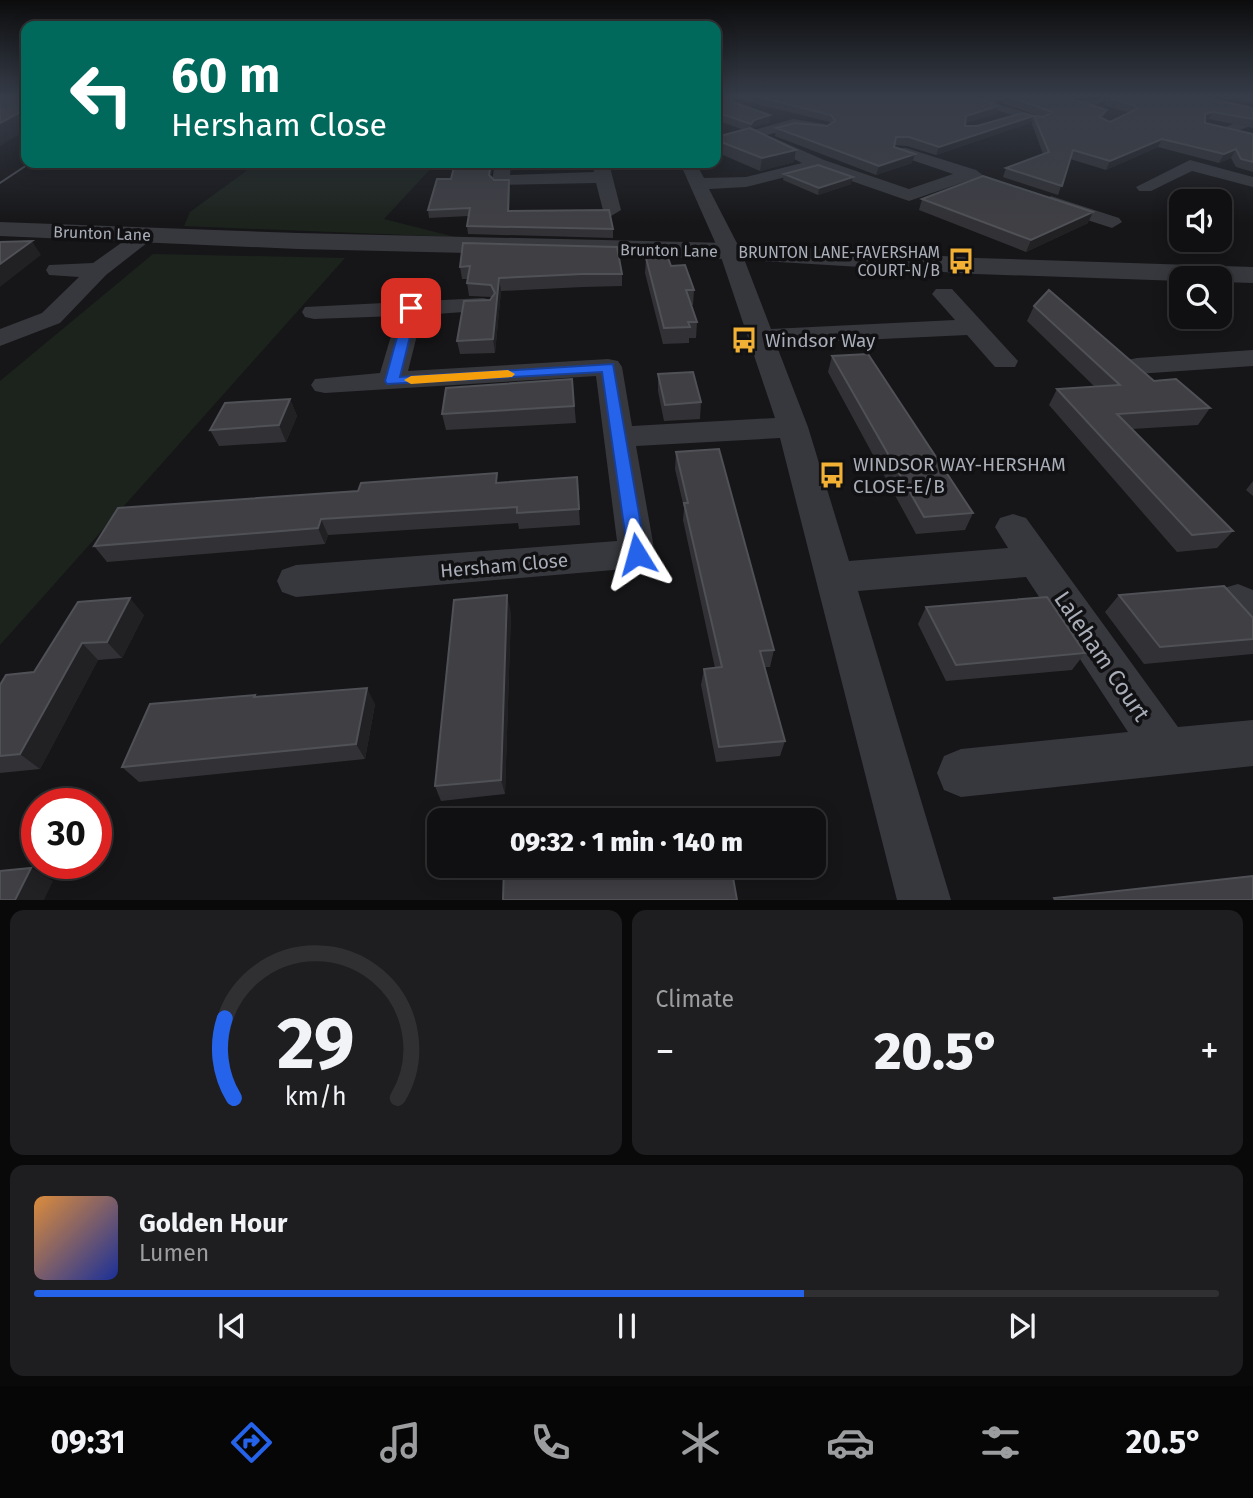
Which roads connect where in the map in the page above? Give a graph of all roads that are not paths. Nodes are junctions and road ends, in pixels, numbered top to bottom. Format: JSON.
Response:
{"nodes":[{"id":1,"x":764,"y":139,"type":"edge"},
{"id":2,"x":900,"y":151,"type":"edge"},
{"id":3,"x":818,"y":164,"type":"junction"},
{"id":4,"x":502,"y":168,"type":"edge"},
{"id":5,"x":690,"y":168,"type":"edge"},
{"id":6,"x":603,"y":170,"type":"edge"},
{"id":7,"x":970,"y":174,"type":"junction"},
{"id":8,"x":996,"y":183,"type":"edge"},
{"id":9,"x":1253,"y":183,"type":"edge"},
{"id":10,"x":697,"y":184,"type":"junction"},
{"id":11,"x":1145,"y":187,"type":"dead end"},
{"id":12,"x":1035,"y":196,"type":"edge"},
{"id":13,"x":611,"y":209,"type":"edge"},
{"id":14,"x":1112,"y":222,"type":"dead end"},
{"id":15,"x":0,"y":229,"type":"edge"},
{"id":16,"x":145,"y":235,"type":"junction"},
{"id":17,"x":730,"y":251,"type":"junction"},
{"id":18,"x":57,"y":270,"type":"dead end"},
{"id":19,"x":98,"y":270,"type":"junction"},
{"id":20,"x":1253,"y":275,"type":"edge"},
{"id":21,"x":944,"y":294,"type":"dead end"},
{"id":22,"x":483,"y":304,"type":"edge"},
{"id":23,"x":411,"y":308,"type":"junction"},
{"id":24,"x":314,"y":312,"type":"dead end"},
{"id":25,"x":973,"y":327,"type":"junction"},
{"id":26,"x":763,"y":337,"type":"junction"},
{"id":27,"x":0,"y":338,"type":"edge"},
{"id":28,"x":1253,"y":358,"type":"edge"},
{"id":29,"x":1005,"y":361,"type":"dead end"},
{"id":30,"x":1137,"y":366,"type":"edge"},
{"id":31,"x":392,"y":381,"type":"junction"},
{"id":32,"x":325,"y":385,"type":"dead end"},
{"id":33,"x":793,"y":427,"type":"junction"},
{"id":34,"x":620,"y":437,"type":"junction"},
{"id":35,"x":1013,"y":527,"type":"dead end"},
{"id":36,"x":1037,"y":561,"type":"junction"},
{"id":37,"x":836,"y":577,"type":"junction"},
{"id":38,"x":296,"y":581,"type":"dead end"},
{"id":39,"x":1253,"y":743,"type":"edge"},
{"id":40,"x":1167,"y":751,"type":"junction"},
{"id":41,"x":961,"y":773,"type":"dead end"},
{"id":42,"x":924,"y":900,"type":"edge"}],
"edges":[{"from":1,"to":3,"type":"street"},
{"from":2,"to":7,"type":"street"},
{"from":3,"to":7,"type":"street"},
{"from":3,"to":10,"type":"street"},
{"from":4,"to":6,"type":"street"},
{"from":5,"to":10,"type":"street"},
{"from":6,"to":13,"type":"street"},
{"from":7,"to":8,"type":"street"},
{"from":9,"to":11,"type":"street"},
{"from":10,"to":17,"type":"street"},
{"from":12,"to":14,"type":"street"},
{"from":15,"to":16,"type":"street","name":"Brunton Lane"},
{"from":16,"to":17,"type":"street","name":"Brunton Lane"},
{"from":16,"to":19,"type":"street"},
{"from":17,"to":20,"type":"street","name":"Brunton Lane"},
{"from":17,"to":26,"type":"street"},
{"from":18,"to":19,"type":"street"},
{"from":19,"to":27,"type":"street"},
{"from":21,"to":25,"type":"street"},
{"from":22,"to":23,"type":"street"},
{"from":23,"to":24,"type":"street"},
{"from":23,"to":31,"type":"street"},
{"from":25,"to":26,"type":"street"},
{"from":25,"to":29,"type":"street"},
{"from":26,"to":33,"type":"street"},
{"from":28,"to":30,"type":"street"},
{"from":31,"to":32,"type":"street","name":"Hersham Close"},
{"from":31,"to":34,"type":"street","name":"Hersham Close"},
{"from":33,"to":34,"type":"street"},
{"from":33,"to":37,"type":"street"},
{"from":34,"to":38,"type":"street","name":"Hersham Close"},
{"from":35,"to":36,"type":"street","name":"Laleham Court"},
{"from":36,"to":37,"type":"street"},
{"from":36,"to":40,"type":"street","name":"Laleham Court"},
{"from":37,"to":42,"type":"street"},
{"from":39,"to":40,"type":"street","name":"Laleham Court"},
{"from":40,"to":41,"type":"street","name":"Laleham Court"}]}
